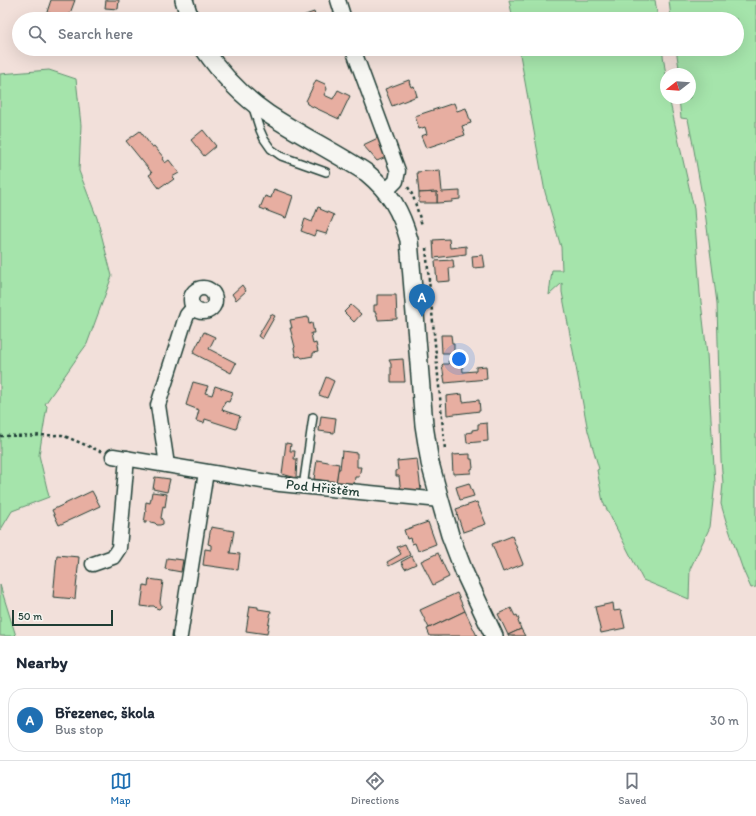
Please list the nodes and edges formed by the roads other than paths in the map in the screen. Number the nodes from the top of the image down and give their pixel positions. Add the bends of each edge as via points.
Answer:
1 (184, 0) edge
2 (338, 0) edge
3 (188, 12) edge
4 (342, 12) edge
5 (209, 56) edge
6 (357, 56) edge
7 (251, 102) junction
8 (326, 172) dead end
9 (386, 191) junction
10 (193, 308) dead end
11 (313, 417) dead end
12 (112, 456) road end
13 (127, 458) junction
14 (167, 465) junction
15 (206, 472) junction
16 (303, 487) junction
17 (440, 500) junction
18 (93, 564) dead end
19 (180, 636) edge
20 (494, 636) edge

1 - 3 street
2 - 4 street
5 - 7 street
6 - 9 street via 398,171 396,181
7 - 8 lane via 260,130 271,149 281,156
7 - 9 street via 357,166
9 - 17 street via 400,214 409,240 424,425 430,463
10 - 14 street via 184,323 158,406
11 - 16 lane
12 - 13 street, Pod Hřištěm
13 - 14 street, Pod Hřištěm
13 - 18 street via 119,548 113,557
14 - 15 street, Pod Hřištěm
15 - 16 street, Pod Hřištěm
15 - 19 street
16 - 17 street, Pod Hřištěm
17 - 20 street via 465,574

